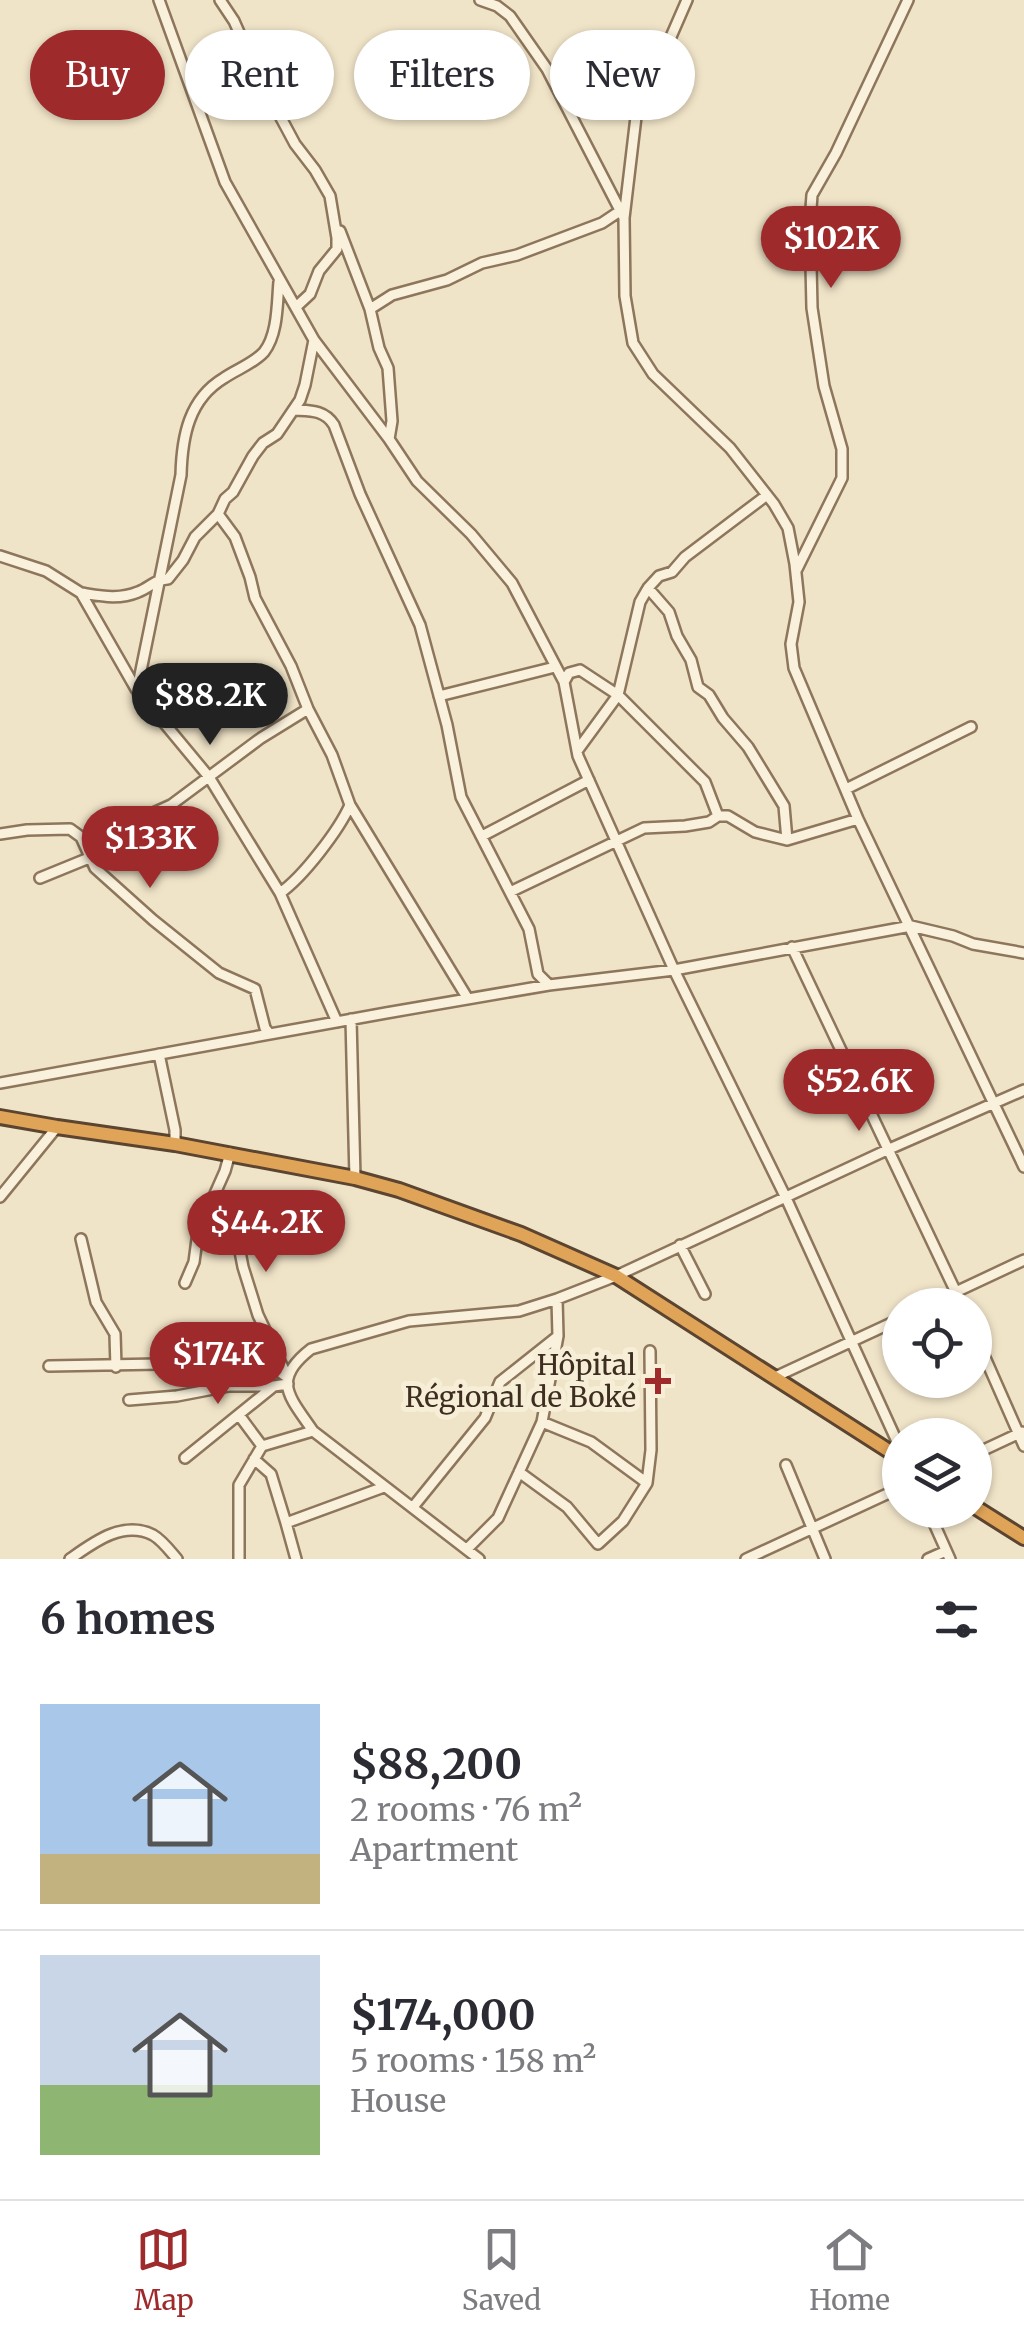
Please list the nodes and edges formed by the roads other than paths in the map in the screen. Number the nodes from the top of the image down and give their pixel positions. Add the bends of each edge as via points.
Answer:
1 (158, 0) edge
2 (220, 0) edge
3 (480, 0) edge
4 (687, 0) edge
5 (908, 0) edge
6 (333, 212) junction
7 (622, 215) junction
8 (280, 282) junction
9 (296, 306) junction
10 (370, 309) junction
11 (314, 340) junction
12 (293, 410) junction
13 (389, 439) junction
14 (767, 495) junction
15 (218, 514) junction
16 (0, 556) edge
17 (796, 572) junction
18 (161, 578) junction
19 (648, 588) junction
20 (81, 593) junction
21 (555, 667) junction
22 (564, 682) junction
23 (137, 690) junction
24 (618, 695) junction
25 (440, 696) junction
26 (308, 709) junction
27 (971, 727) dead end
28 (576, 751) junction
29 (209, 777) junction
30 (588, 780) junction
31 (846, 789) junction
32 (350, 805) junction
33 (718, 816) junction
34 (858, 819) junction
35 (0, 834) edge
36 (482, 836) junction
37 (617, 840) junction
38 (787, 840) junction
39 (89, 858) junction
40 (40, 878) dead end
41 (280, 892) junction
42 (510, 892) junction
43 (911, 926) junction
44 (792, 947) junction
45 (1024, 953) edge
46 (674, 970) junction
47 (549, 985) junction
48 (468, 999) junction
49 (351, 1019) junction
50 (337, 1022) junction
51 (270, 1034) junction
52 (159, 1054) junction
53 (0, 1083) edge
54 (1024, 1090) edge
55 (994, 1104) junction
56 (0, 1117) edge
57 (57, 1128) junction
58 (175, 1144) junction
59 (888, 1150) junction
60 (230, 1153) junction
61 (1024, 1168) edge
62 (355, 1178) junction
63 (0, 1197) edge
64 (786, 1198) junction
65 (211, 1202) junction
66 (81, 1239) dead end
67 (680, 1245) junction
68 (1024, 1260) edge
69 (616, 1276) junction
70 (185, 1283) dead end
71 (954, 1288) edge
72 (964, 1288) edge
73 (705, 1294) dead end
74 (556, 1299) junction
75 (882, 1327) edge
76 (558, 1336) junction
77 (851, 1342) junction
78 (650, 1351) dead end
79 (49, 1366) dead end
80 (116, 1367) junction
81 (992, 1371) edge
82 (775, 1377) junction
83 (287, 1380) junction
84 (274, 1386) junction
85 (129, 1400) dead end
86 (239, 1415) junction
87 (886, 1418) edge
88 (542, 1422) junction
89 (313, 1431) junction
90 (1021, 1433) edge
91 (262, 1446) junction
92 (882, 1446) edge
93 (992, 1446) edge
94 (1024, 1446) edge
95 (185, 1458) dead end
96 (254, 1459) junction
97 (786, 1465) dead end
98 (519, 1472) junction
99 (648, 1483) junction
100 (384, 1488) junction
101 (882, 1496) edge
102 (413, 1506) junction
103 (992, 1518) edge
104 (286, 1523) junction
105 (812, 1528) junction
106 (936, 1528) edge
107 (1024, 1538) edge
108 (467, 1549) junction
109 (948, 1555) edge
110 (70, 1559) edge
111 (177, 1559) edge
112 (239, 1559) edge
113 (296, 1559) edge
114 (479, 1559) edge
115 (746, 1559) edge
116 (826, 1559) edge
117 (928, 1559) edge

1 - 8 street via 224,182
2 - 6 street
3 - 7 street via 510,16 547,69
4 - 7 street via 636,118
5 - 17 street via 812,195 812,308 842,448 842,478
6 - 9 street via 336,249
6 - 10 street
7 - 10 street via 392,295
7 - 14 street via 634,343 653,374 730,448
8 - 9 street
8 - 18 street via 266,350 202,394 188,420
9 - 11 street
10 - 13 street via 388,368
11 - 12 street via 306,386
11 - 13 street
12 - 15 street via 253,456
12 - 25 street via 316,411 334,425 420,625
13 - 21 street via 418,481 512,583
14 - 17 street via 788,528
14 - 19 street
15 - 18 street via 194,536 168,578
15 - 26 street via 235,537 254,598
16 - 20 street via 46,571
17 - 31 street via 794,668
18 - 20 street via 120,598
18 - 23 street
19 - 24 street
19 - 38 street via 669,612 698,687 748,747 784,806
20 - 23 street
21 - 22 street
21 - 25 street
22 - 24 street via 580,670
22 - 28 street
23 - 29 street
24 - 28 street
24 - 33 street via 705,782
25 - 36 street via 462,797
26 - 29 street
26 - 32 street
27 - 31 street
28 - 30 street
29 - 39 street via 131,823
29 - 41 street
30 - 36 street
30 - 37 street
31 - 34 street
32 - 41 street via 332,836
32 - 48 street
33 - 37 street via 644,828
33 - 38 street
34 - 38 street
34 - 43 street
35 - 39 street via 70,829
36 - 42 street
37 - 42 street
37 - 46 street
39 - 40 street
39 - 51 street via 218,973 255,989
41 - 50 street
42 - 47 street via 529,928 538,974
43 - 44 street
43 - 45 street
43 - 55 street
44 - 46 street
44 - 59 street
46 - 47 street
46 - 64 street
47 - 48 street
48 - 49 street
49 - 50 street
49 - 62 street
50 - 51 street
51 - 52 street
52 - 53 street
52 - 58 street
54 - 55 street
55 - 59 street
55 - 61 street
56 - 57 highway
57 - 58 highway
57 - 63 street
58 - 60 highway
59 - 64 street
59 - 71 street
60 - 62 highway
60 - 65 street
62 - 69 highway via 522,1234
64 - 67 street
64 - 77 street
65 - 70 street
65 - 83 street via 235,1226 258,1315
66 - 80 street via 96,1302 115,1334
67 - 69 street
67 - 73 street
68 - 72 street
69 - 74 street
69 - 82 highway
74 - 76 street
74 - 83 street via 520,1311 409,1321 311,1349 292,1365
75 - 77 street
76 - 88 street
76 - 102 street via 500,1382 485,1418
77 - 82 street
77 - 87 street
78 - 99 street
79 - 80 street
80 - 83 street via 265,1362
81 - 90 street
82 - 92 highway
83 - 84 street
83 - 89 street
84 - 85 street
84 - 86 street
86 - 91 street
86 - 95 street
88 - 98 street
88 - 99 street via 591,1442
89 - 91 street
89 - 100 street
90 - 93 street
90 - 94 street
91 - 96 street
96 - 104 street via 270,1474
96 - 112 street via 239,1485
97 - 105 street
98 - 99 street via 567,1507 598,1544 624,1521
98 - 108 street via 498,1518
100 - 102 street
100 - 104 street
101 - 105 street
102 - 108 street
103 - 107 highway
104 - 113 street
105 - 115 street
105 - 116 street
106 - 109 street
108 - 114 street
109 - 117 street
110 - 111 street via 124,1530 153,1535

